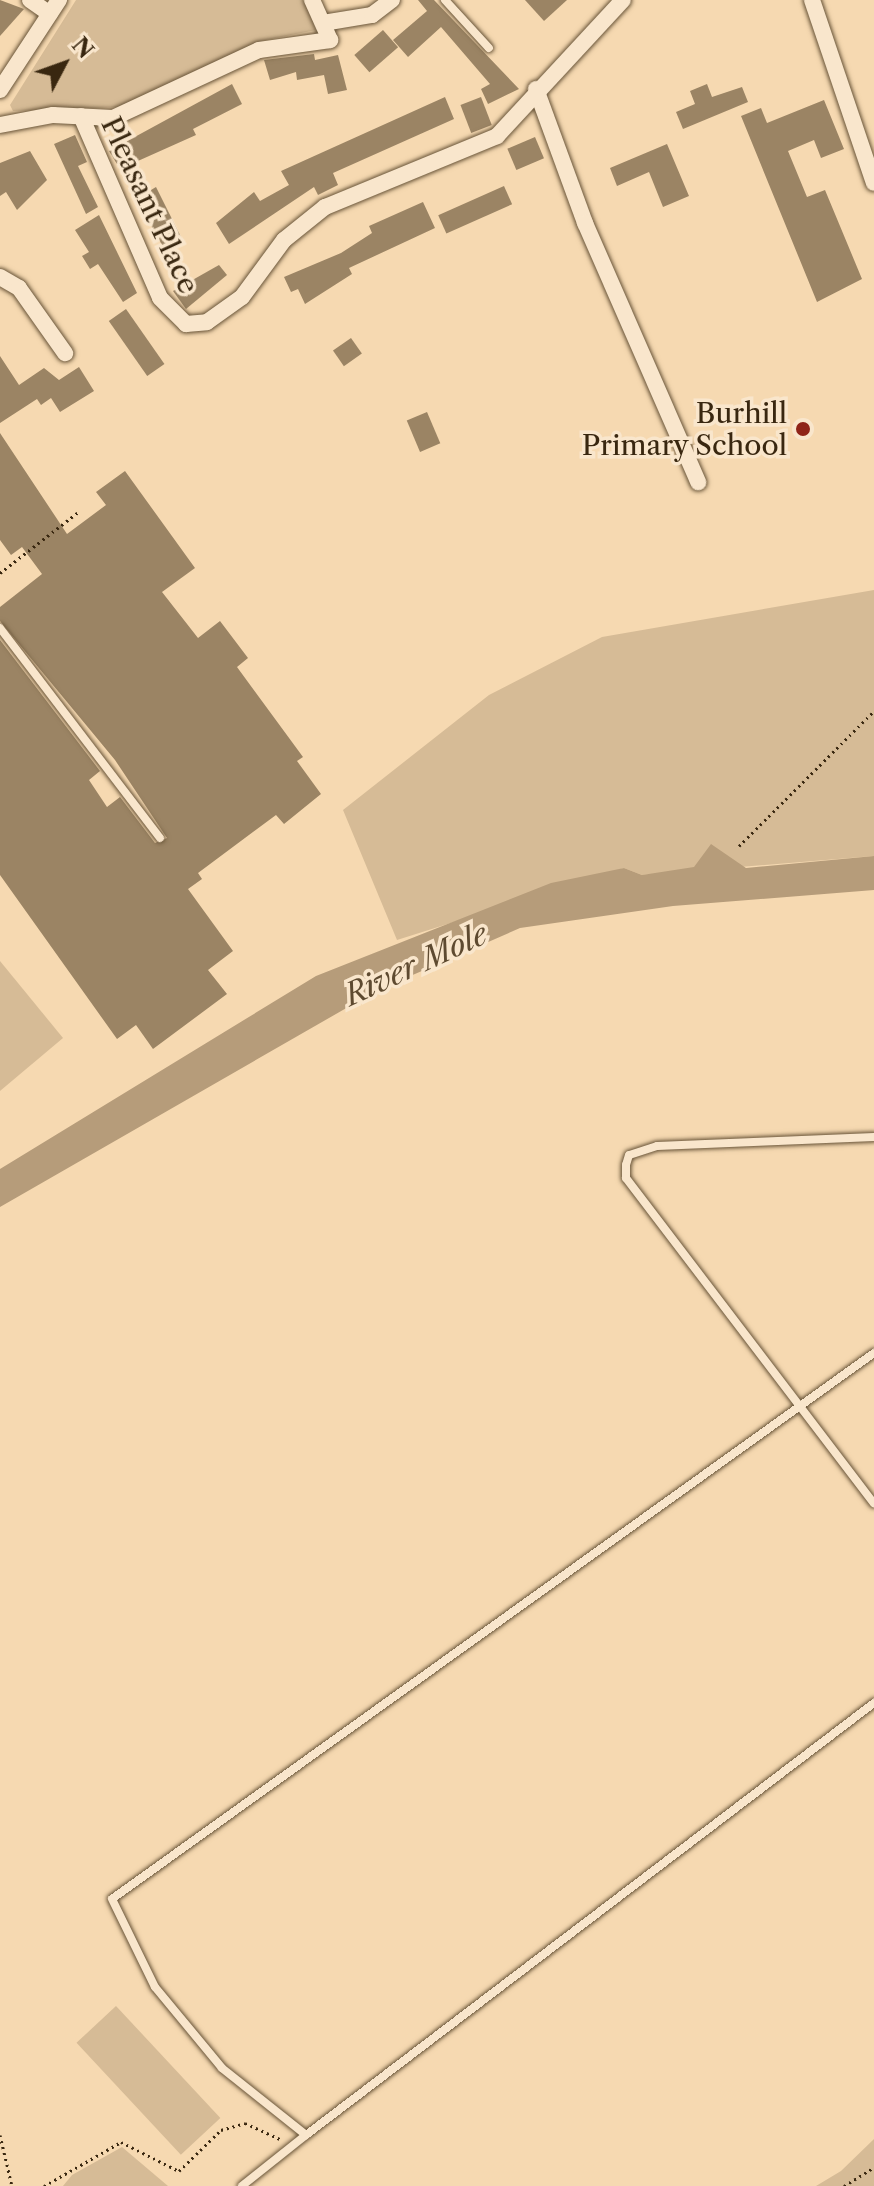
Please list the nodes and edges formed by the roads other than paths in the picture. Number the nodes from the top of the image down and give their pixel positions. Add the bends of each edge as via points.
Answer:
1 (30, 0) edge
2 (312, 0) edge
3 (392, 0) edge
4 (445, 0) edge
5 (623, 0) edge
6 (812, 0) edge
7 (55, 7) edge
8 (323, 23) junction
9 (489, 48) dead end
10 (536, 89) junction
11 (0, 90) edge
12 (81, 116) junction
13 (0, 125) edge
14 (874, 183) edge
15 (0, 277) edge
16 (65, 353) dead end
17 (698, 482) dead end
18 (0, 628) edge
19 (160, 838) dead end
20 (874, 1137) edge
21 (874, 1353) edge
22 (799, 1407) junction
23 (874, 1503) edge
24 (874, 1703) edge
25 (306, 2135) junction
26 (242, 2186) edge

1 - 7 street
2 - 8 street
3 - 8 street via 372,15
4 - 9 lane
5 - 10 street, Pleasant Place
6 - 14 street
7 - 11 street
8 - 12 street via 330,40 259,50 113,118
10 - 12 street, Pleasant Place via 486,142 310,217 242,297 207,322 186,324 160,298
10 - 17 street via 585,223
12 - 13 street
15 - 16 street via 19,288
18 - 19 lane
20 - 22 lane via 657,1146 629,1155 626,1165 626,1178
21 - 22 lane
22 - 23 lane
22 - 25 lane via 112,1899 165,1999 222,2068
24 - 25 lane
25 - 26 lane

